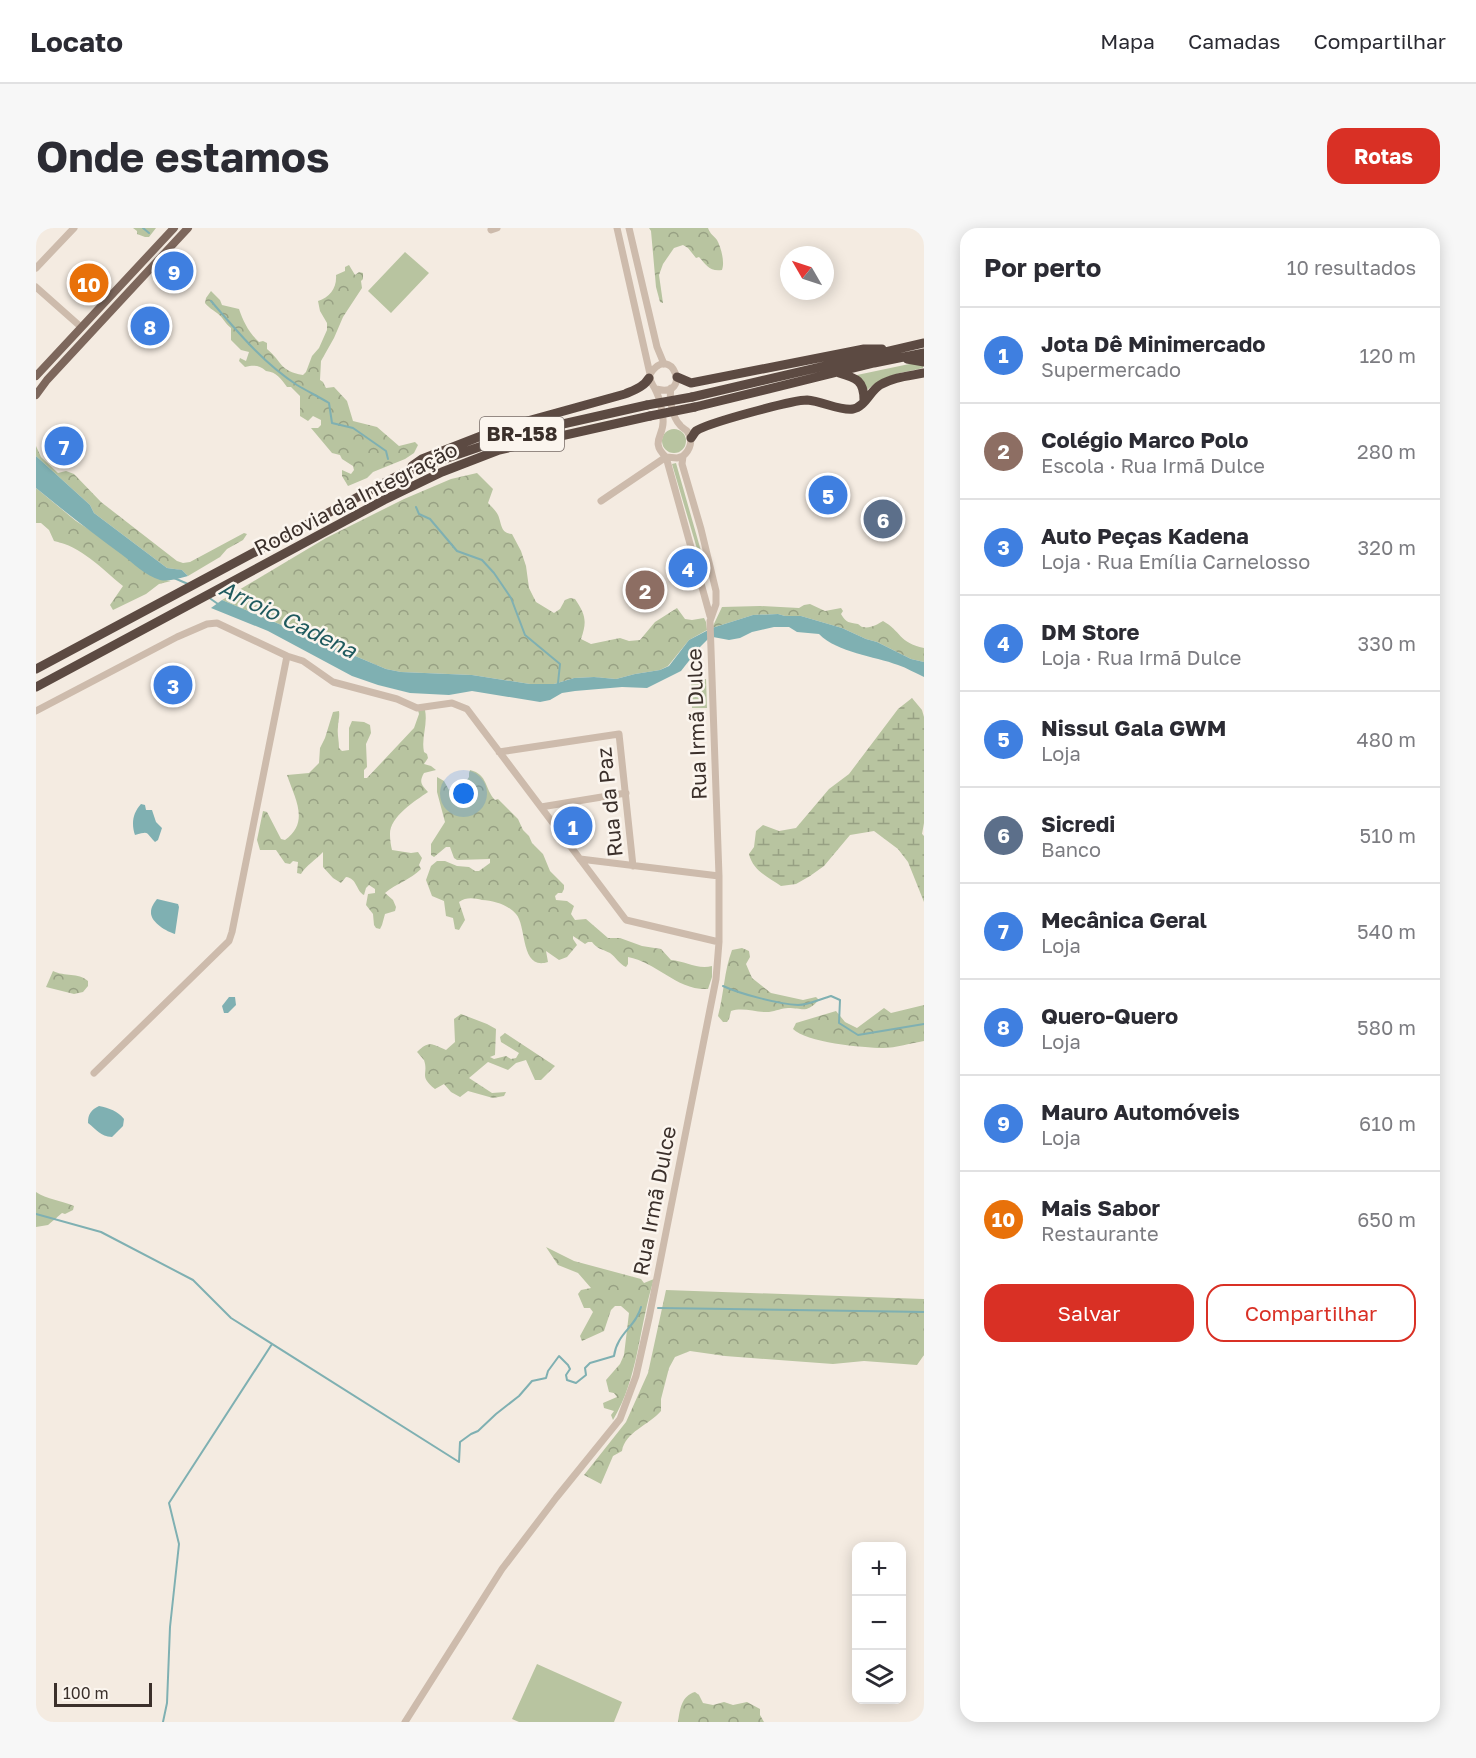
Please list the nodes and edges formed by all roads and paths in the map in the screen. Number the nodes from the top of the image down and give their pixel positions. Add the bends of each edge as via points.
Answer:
1 (74, 228) edge
2 (174, 228) edge
3 (188, 228) edge
4 (617, 228) edge
5 (629, 228) edge
6 (36, 268) edge
7 (36, 287) edge
8 (81, 327) junction
9 (924, 343) edge
10 (924, 353) edge
11 (899, 354) junction
12 (924, 362) edge
13 (664, 364) junction
14 (836, 373) junction
15 (924, 373) edge
16 (36, 376) edge
17 (650, 376) junction
18 (677, 377) junction
19 (671, 388) junction
20 (656, 389) junction
21 (36, 395) edge
22 (864, 400) junction
23 (680, 426) junction
24 (663, 429) junction
25 (691, 438) junction
26 (683, 456) junction
27 (666, 457) junction
28 (401, 474) junction
29 (601, 501) dead end
30 (697, 564) junction
31 (713, 575) junction
32 (710, 618) junction
33 (286, 656) junction
34 (36, 669) edge
35 (36, 687) edge
36 (36, 711) edge
37 (499, 752) junction
38 (626, 793) junction
39 (541, 807) junction
40 (580, 860) junction
41 (633, 866) junction
42 (719, 876) junction
43 (719, 942) junction
44 (94, 1073) dead end
45 (405, 1722) edge

1 - 6 street
2 - 8 main road
3 - 21 main road
4 - 17 street
5 - 13 street
7 - 8 street
8 - 16 main road
9 - 11 highway, Rodovia da Integração / BR-158
10 - 11 highway, Rodovia da Integração / BR-158
11 - 12 highway
11 - 14 highway, Rodovia da Integração / BR-158
11 - 18 highway via 864,349 691,383
11 - 28 highway, Rodovia da Integração / BR-158, bridge via 514,435
13 - 17 street via 654,367
13 - 18 street
14 - 22 highway via 857,380 863,386
14 - 35 highway, Rodovia da Integração / BR-158, bridge via 499,450 442,472
15 - 22 highway via 882,383
17 - 20 street
17 - 28 highway via 641,387 625,394 470,439 422,459
18 - 19 street
19 - 20 street
19 - 23 street
20 - 24 street, Rua Irmã Dulce
22 - 25 highway via 853,409 818,401 791,402 710,425
23 - 24 street
23 - 25 street
24 - 27 street, Rua Irmã Dulce via 657,444
25 - 26 street via 690,449
26 - 27 street
26 - 31 street, Rua Irmã Dulce
27 - 29 street
27 - 30 street, Rua Irmã Dulce
28 - 34 highway, Rodovia da Integração / BR-158
30 - 31 street
30 - 32 street, Rua Irmã Dulce
31 - 32 street, Rua Irmã Dulce via 716,604
32 - 42 street, Rua Irmã Dulce
33 - 36 street via 217,623 207,624
33 - 37 street via 303,661 333,682 417,708 452,704 467,709
33 - 44 street via 229,941
37 - 38 street, Rua da Paz via 619,734
37 - 39 street
38 - 39 street
38 - 41 street, Rua da Paz
39 - 40 street
40 - 41 street
40 - 43 street via 626,920
41 - 42 street
42 - 43 street, Rua Irmã Dulce
43 - 45 street, Rua Irmã Dulce via 716,979 649,1317 636,1376 620,1419 502,1569

